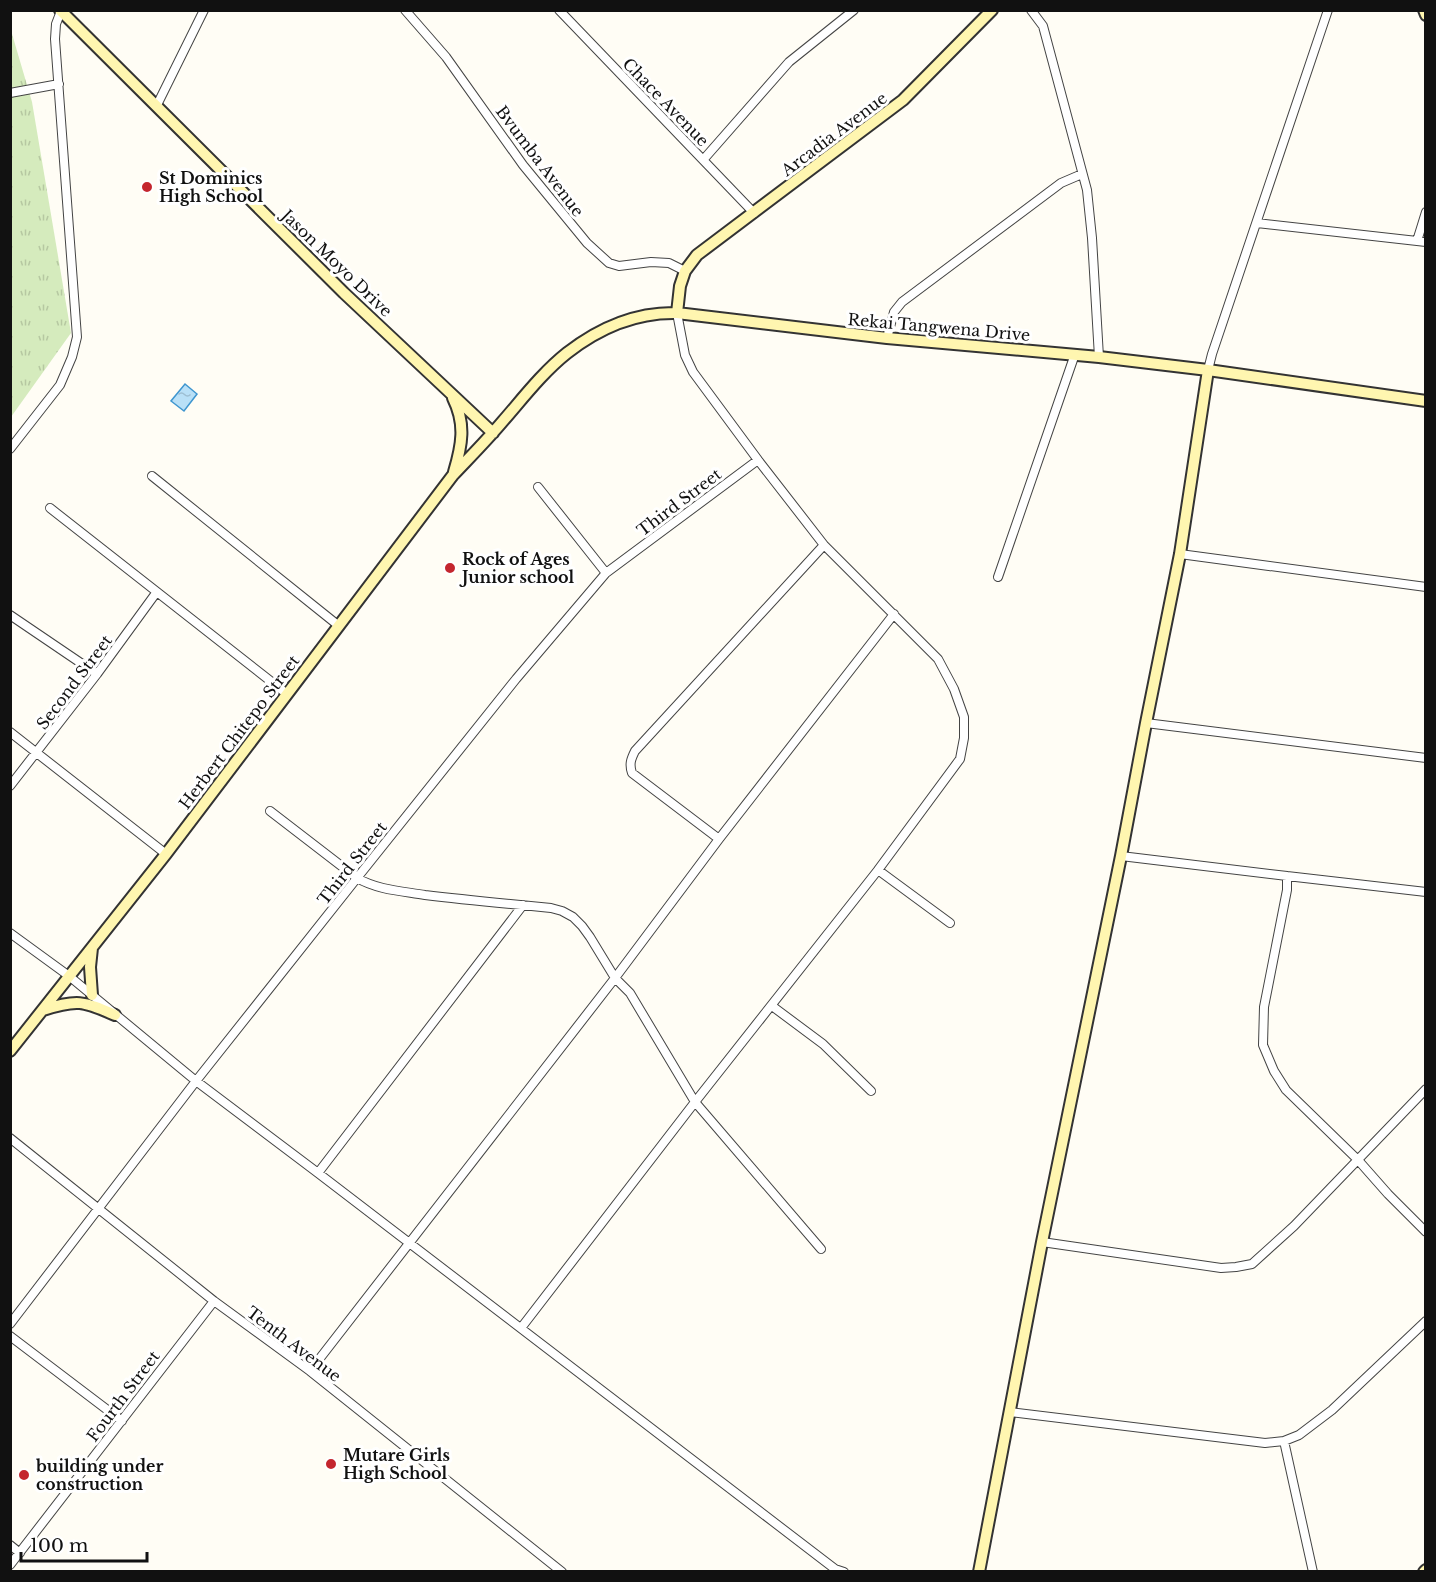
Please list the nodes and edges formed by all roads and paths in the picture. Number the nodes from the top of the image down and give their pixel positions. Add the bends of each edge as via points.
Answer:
1 (204, 10) edge
2 (405, 10) edge
3 (559, 10) edge
4 (854, 10) edge
5 (992, 10) edge
6 (1031, 10) edge
7 (1328, 10) edge
8 (61, 11) edge
9 (59, 84) junction
10 (10, 93) edge
11 (157, 105) junction
12 (703, 160) junction
13 (1082, 174) junction
14 (1425, 212) edge
15 (754, 213) junction
16 (1257, 223) junction
17 (1421, 241) edge
18 (686, 271) junction
19 (677, 313) junction
20 (887, 338) junction
21 (1074, 354) junction
22 (1099, 357) junction
23 (1208, 370) junction
24 (441, 384) junction
25 (1425, 401) edge
26 (493, 433) junction
27 (10, 449) edge
28 (758, 460) junction
29 (152, 476) dead end
30 (453, 476) junction
31 (538, 487) dead end
32 (50, 508) dead end
33 (824, 545) junction
34 (1180, 554) junction
35 (606, 573) junction
36 (998, 577) dead end
37 (1425, 587) edge
38 (156, 593) junction
39 (894, 614) junction
40 (10, 615) edge
41 (339, 626) junction
42 (97, 674) junction
43 (287, 694) junction
44 (1146, 723) junction
45 (10, 732) edge
46 (37, 752) junction
47 (1425, 758) edge
48 (10, 786) edge
49 (270, 811) dead end
50 (719, 839) junction
51 (165, 854) junction
52 (1121, 856) junction
53 (878, 870) junction
54 (1287, 876) junction
55 (357, 878) junction
56 (1425, 892) edge
57 (523, 905) junction
58 (950, 922) dead end
59 (10, 933) edge
60 (92, 948) junction
61 (69, 976) junction
62 (615, 978) junction
63 (92, 995) junction
64 (772, 1006) junction
65 (43, 1010) junction
66 (116, 1015) junction
67 (10, 1051) edge
68 (196, 1081) junction
69 (1425, 1089) edge
70 (871, 1091) dead end
71 (695, 1102) junction
72 (10, 1138) edge
73 (1358, 1160) junction
74 (318, 1173) junction
75 (99, 1209) junction
76 (1425, 1232) edge
77 (409, 1242) junction
78 (1042, 1242) junction
79 (821, 1249) dead end
80 (214, 1300) junction
81 (1425, 1321) edge
82 (10, 1324) edge
83 (520, 1328) junction
84 (10, 1336) edge
85 (310, 1371) junction
86 (1010, 1412) junction
87 (122, 1421) junction
88 (1284, 1441) junction
89 (10, 1545) edge
90 (20, 1553) junction
91 (10, 1565) edge
92 (562, 1572) edge
93 (844, 1572) edge
94 (979, 1572) edge
95 (1313, 1572) edge

1 - 11 street
2 - 18 street, Bvumba Avenue via 446,57 523,165 587,243 609,263 619,266 669,263
3 - 12 street, Chace Avenue
4 - 12 street via 789,62
5 - 15 street, Arcadia Avenue via 903,100
6 - 13 street via 1044,26
7 - 16 street
8 - 9 street via 56,24
8 - 11 street, Jason Moyo Drive
9 - 10 street
9 - 27 street via 77,337 60,385
11 - 24 street, Jason Moyo Drive via 344,293
12 - 15 street, Chace Avenue
13 - 20 street via 1061,183 902,302 894,312
13 - 22 street via 1092,238
14 - 17 street
15 - 18 street, Arcadia Avenue via 697,255
16 - 17 street
16 - 23 street
18 - 19 street
19 - 20 street, Rekai Tangwena Drive
19 - 26 street, Rekai Tangwena Drive via 659,312 623,320 567,353
19 - 28 street via 685,355 693,372
20 - 21 street, Rekai Tangwena Drive
21 - 22 street, Rekai Tangwena Drive
21 - 36 street
22 - 23 street, Rekai Tangwena Drive
23 - 25 street, Rekai Tangwena Drive
23 - 34 street
24 - 26 street, Jason Moyo Drive
24 - 30 street via 452,396 460,417 461,449
26 - 30 street, Herbert Chitepo Street
28 - 33 street
28 - 35 street, Third Street
29 - 41 street
30 - 41 street, Herbert Chitepo Street
31 - 35 street
32 - 38 street
33 - 39 street
33 - 50 street via 635,751 631,760 632,773
34 - 37 street
34 - 44 street
35 - 55 street, Third Street via 508,688
38 - 42 street, Second Street
38 - 43 street
39 - 50 street
39 - 53 street via 938,659 964,717 964,738 960,759
40 - 42 street
41 - 43 street, Herbert Chitepo Street
42 - 46 street, Second Street
43 - 51 street, Herbert Chitepo Street
44 - 47 street
44 - 52 street
45 - 46 street
46 - 48 street, Second Street
46 - 51 street
49 - 55 street
50 - 62 street
51 - 60 street, Herbert Chitepo Street
52 - 54 street
52 - 78 street
53 - 58 street
53 - 64 street
54 - 56 street
54 - 73 street via 1264,1007 1263,1045 1286,1090
55 - 57 street via 388,890
55 - 68 street, Third Street
57 - 62 street via 551,908 573,917
57 - 74 street
59 - 61 street
60 - 61 street, Herbert Chitepo Street
60 - 63 street
61 - 63 street
61 - 65 street, Herbert Chitepo Street
62 - 71 street via 630,993
62 - 77 street
63 - 66 street
64 - 70 street via 824,1044
64 - 71 street
65 - 66 street via 79,1002
65 - 67 street, Herbert Chitepo Street
66 - 68 street
68 - 74 street
68 - 75 street, Third Street
69 - 73 street
71 - 79 street
71 - 83 street
72 - 75 street, Tenth Avenue
73 - 76 street
73 - 78 street via 1252,1264 1221,1268
74 - 77 street
75 - 80 street, Tenth Avenue
75 - 82 street, Third Street
77 - 83 street
77 - 85 street
78 - 86 street
80 - 85 street, Tenth Avenue
80 - 87 street, Fourth Street
81 - 88 street via 1332,1410 1299,1435
83 - 93 street via 835,1569
84 - 87 street
85 - 92 street, Tenth Avenue
86 - 88 street via 1265,1443
86 - 94 street
87 - 90 street, Fourth Street
88 - 95 street
89 - 90 street
90 - 91 street, Fourth Street

